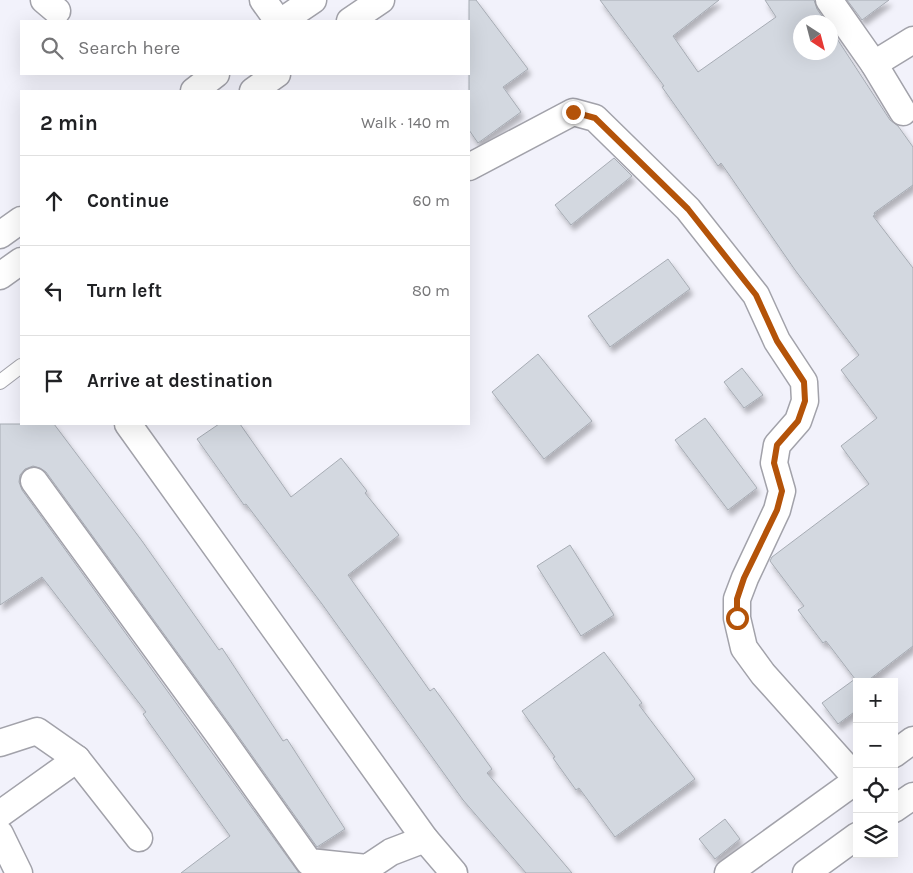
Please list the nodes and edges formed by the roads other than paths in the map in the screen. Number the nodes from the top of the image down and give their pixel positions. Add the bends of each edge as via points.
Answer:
1 (263, 0) edge
2 (313, 0) edge
3 (381, 0) edge
4 (829, 0) edge
5 (277, 20) edge
6 (283, 20) edge
7 (351, 20) edge
8 (913, 40) edge
9 (874, 64) junction
10 (215, 75) edge
11 (276, 75) edge
12 (195, 90) edge
13 (254, 90) edge
14 (910, 113) edge
15 (470, 166) edge
16 (20, 221) edge
17 (0, 235) edge
18 (20, 367) edge
19 (0, 382) edge
20 (129, 425) edge
21 (34, 481) dead end
22 (913, 740) edge
23 (0, 743) edge
24 (898, 751) edge
25 (77, 759) junction
26 (853, 775) edge
27 (853, 783) edge
28 (913, 796) edge
29 (898, 806) edge
30 (0, 814) edge
31 (0, 834) edge
32 (139, 838) dead end
33 (425, 839) junction
34 (853, 839) edge
35 (19, 873) edge
36 (454, 873) edge
37 (728, 873) edge
38 (806, 873) edge

1 - 5 street
2 - 6 street
3 - 7 street
4 - 9 street
8 - 9 street
9 - 14 street
10 - 12 street
11 - 13 street
15 - 26 street via 573,112 595,118 688,209 756,295 777,341 804,382 805,401 798,421 777,445 774,463 782,491 777,510 744,578 737,599 737,618 744,648 758,668
16 - 17 street
18 - 19 lane
20 - 33 street
21 - 33 street via 309,862 367,868 391,852
22 - 24 street
23 - 25 street via 37,731
25 - 30 street
25 - 32 street
27 - 37 street
28 - 29 street
31 - 35 street
33 - 36 street
34 - 38 street

